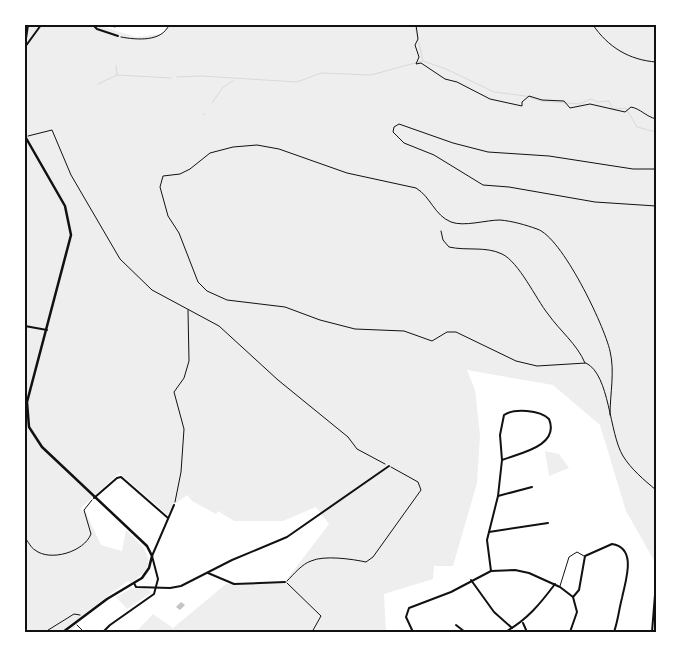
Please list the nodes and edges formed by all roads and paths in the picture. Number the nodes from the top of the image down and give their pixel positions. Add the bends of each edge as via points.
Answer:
1 (28, 25) edge
2 (41, 25) edge
3 (93, 25) edge
4 (108, 25) edge
5 (118, 25) edge
6 (169, 25) edge
7 (416, 25) edge
8 (593, 25) edge
9 (118, 36) joint
10 (25, 47) edge
11 (656, 62) edge
12 (656, 119) edge
13 (25, 134) edge
14 (25, 138) edge
15 (656, 169) edge
16 (656, 206) edge
17 (441, 231) dead end
18 (188, 310) junction
19 (25, 326) edge
20 (46, 330) junction
21 (586, 363) junction
22 (610, 415) junction
23 (502, 460) junction
24 (389, 466) junction
25 (532, 487) dead end
26 (656, 490) edge
27 (498, 496) junction
28 (94, 498) junction
29 (174, 505) joint
30 (168, 518) junction
31 (548, 523) dead end
32 (489, 532) junction
33 (25, 538) edge
34 (25, 542) edge
35 (152, 556) junction
36 (585, 556) junction
37 (25, 559) edge
38 (491, 571) junction
39 (208, 573) junction
40 (471, 580) junction
41 (135, 582) junction
42 (285, 582) junction
43 (656, 582) edge
44 (555, 584) junction
45 (560, 587) junction
46 (157, 588) junction
47 (573, 597) junction
48 (82, 617) junction
49 (77, 621) junction
50 (522, 622) junction
51 (456, 625) dead end
52 (512, 628) junction
53 (45, 632) edge
54 (63, 632) edge
55 (84, 632) edge
56 (103, 632) edge
57 (312, 632) edge
58 (412, 632) edge
59 (465, 632) edge
60 (506, 632) edge
61 (527, 632) edge
62 (570, 632) edge
63 (614, 632) edge
64 (652, 632) edge

1 - 10 street
2 - 10 street
3 - 9 street
4 - 5 lane
6 - 9 path via 159,36 134,39
7 - 12 path via 418,40 415,45 419,56 416,64 421,63 445,79 490,99 522,106 528,96 565,102 570,108 590,104 624,112 631,107
8 - 11 path via 613,48 635,58
13 - 14 street
14 - 18 path via 52,130 71,174 120,259 152,290
14 - 20 street via 65,206 70,227 69,246
15 - 16 path via 488,152 453,144 399,124 394,127 394,132 404,143 434,155 482,185 595,202
17 - 21 path via 449,247 495,252 509,258
18 - 24 path via 219,326 348,437 356,449
18 - 29 path via 189,361 184,378 174,392 184,429 181,472
19 - 20 street
20 - 28 street via 27,402 29,427 42,448
21 - 22 path via 605,391
21 - 22 path via 537,366 516,362 456,332 447,332 432,341 404,331 355,329 285,307 227,300 207,291 198,282 179,233 168,216 160,187 163,176 180,174 210,153 233,147 272,147 328,168 416,188 440,215 452,222 509,221 546,233 561,252 603,325 612,365
22 - 26 path via 622,455
23 - 23 street via 545,442 551,431 549,418 540,413 511,411 504,414 500,435
23 - 27 street
24 - 39 street via 288,537
24 - 42 path via 418,482 421,490 373,557 366,562 345,558 315,559
25 - 27 street
27 - 32 street
28 - 30 street via 121,477
28 - 33 path via 84,510 91,534 76,551 42,553
28 - 35 street via 147,546
29 - 30 street
30 - 35 street
31 - 32 street
32 - 38 street via 487,548
34 - 37 path
35 - 41 street via 149,568
35 - 46 street
36 - 45 lane via 577,552 569,557
36 - 47 street via 579,590
36 - 63 street via 612,544 618,545 626,554 628,570
38 - 40 street
38 - 44 street via 522,571
39 - 42 street via 234,584
39 - 46 street via 182,586
40 - 52 street via 488,605
40 - 58 street via 451,592 409,608 406,618
41 - 46 street via 136,586
41 - 48 street
42 - 57 path via 320,616
43 - 64 street
44 - 45 street
44 - 50 street
45 - 47 street
46 - 56 street via 148,599
47 - 62 street via 577,612
48 - 49 street
48 - 53 path via 74,614
49 - 54 street
49 - 55 path
50 - 52 street
50 - 61 street
51 - 59 street
52 - 60 street

